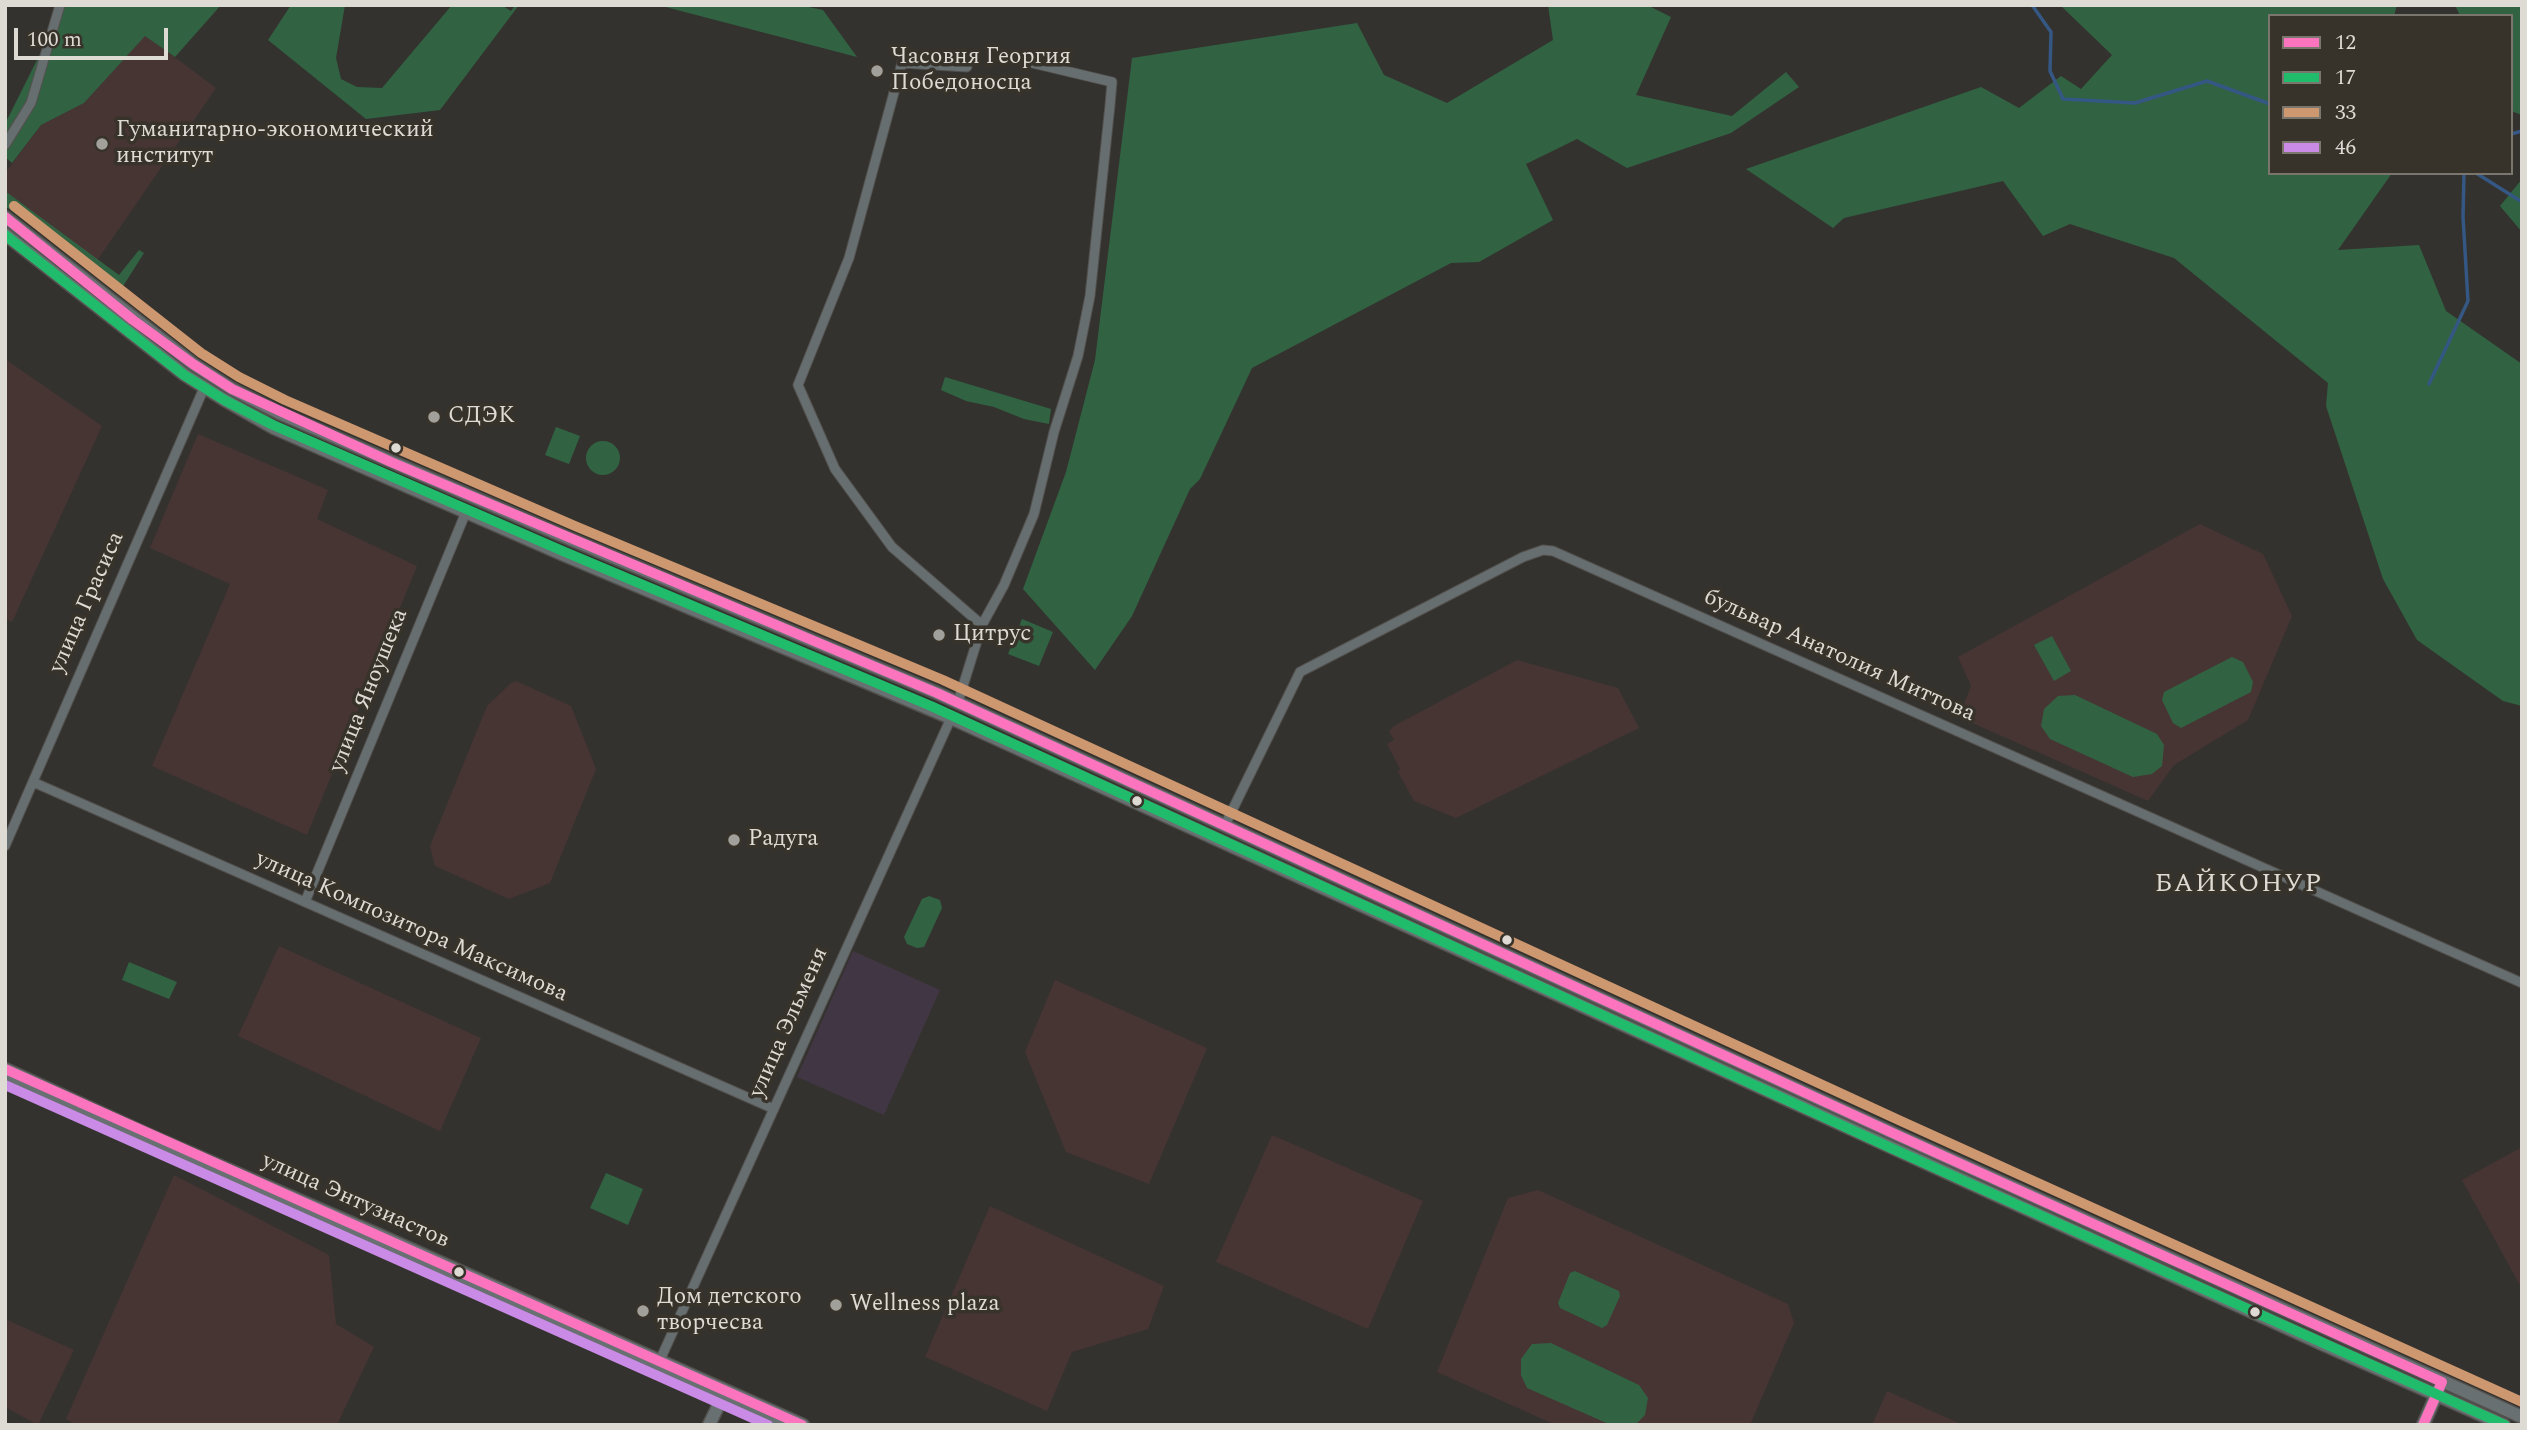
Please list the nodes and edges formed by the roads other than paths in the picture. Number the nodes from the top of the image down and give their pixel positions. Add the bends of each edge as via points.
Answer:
1 (60, 5) edge
2 (1024, 61) dead end
3 (967, 66) dead end
4 (5, 145) edge
5 (5, 217) edge
6 (5, 234) edge
7 (207, 382) junction
8 (472, 497) junction
9 (466, 512) junction
10 (982, 625) junction
11 (958, 702) junction
12 (951, 718) junction
13 (33, 782) junction
14 (1225, 825) junction
15 (5, 846) edge
16 (305, 902) junction
17 (2522, 983) edge
18 (1587, 992) junction
19 (1582, 1005) junction
20 (5, 1069) edge
21 (5, 1080) edge
22 (774, 1109) junction
23 (148, 1140) junction
24 (398, 1249) junction
25 (2162, 1255) junction
26 (2157, 1268) junction
27 (660, 1360) junction
28 (2440, 1388) junction
29 (722, 1398) junction
30 (2522, 1417) edge
31 (709, 1425) edge
32 (780, 1425) edge
33 (803, 1425) edge
34 (2423, 1425) edge
35 (2504, 1425) edge

1 - 4 street via 31,103
2 - 10 street via 1112,82 1086,322 1034,514
3 - 10 street via 902,63 849,258 798,385 835,470 892,547
5 - 7 main road
6 - 7 main road
7 - 8 main road
7 - 9 main road via 274,428
7 - 13 street, улица Грасиса
8 - 9 main road, улица Яноушека
8 - 11 main road
9 - 12 main road
9 - 16 street, улица Яноушека
10 - 11 street
11 - 12 main road, улица Эльменя
11 - 14 main road
12 - 19 main road
12 - 22 street, улица Эльменя
13 - 15 street, улица Грасиса
13 - 16 street, улица Композитора Максимова
14 - 17 street, бульвар Анатолия Миттова via 1300,672 1544,550
14 - 18 main road
16 - 22 street, улица Композитора Максимова
18 - 19 main road
18 - 25 main road
19 - 26 main road
20 - 23 main road, улица Энтузиастов
21 - 23 main road, улица Энтузиастов
22 - 27 street, улица Эльменя
23 - 24 main road, улица Энтузиастов
24 - 27 main road, улица Энтузиастов
24 - 29 main road, улица Энтузиастов
25 - 26 main road
25 - 28 main road
26 - 28 main road
27 - 33 main road, улица Энтузиастов
28 - 30 main road
28 - 34 main road
28 - 35 main road
29 - 31 main road
29 - 32 main road, улица Энтузиастов

